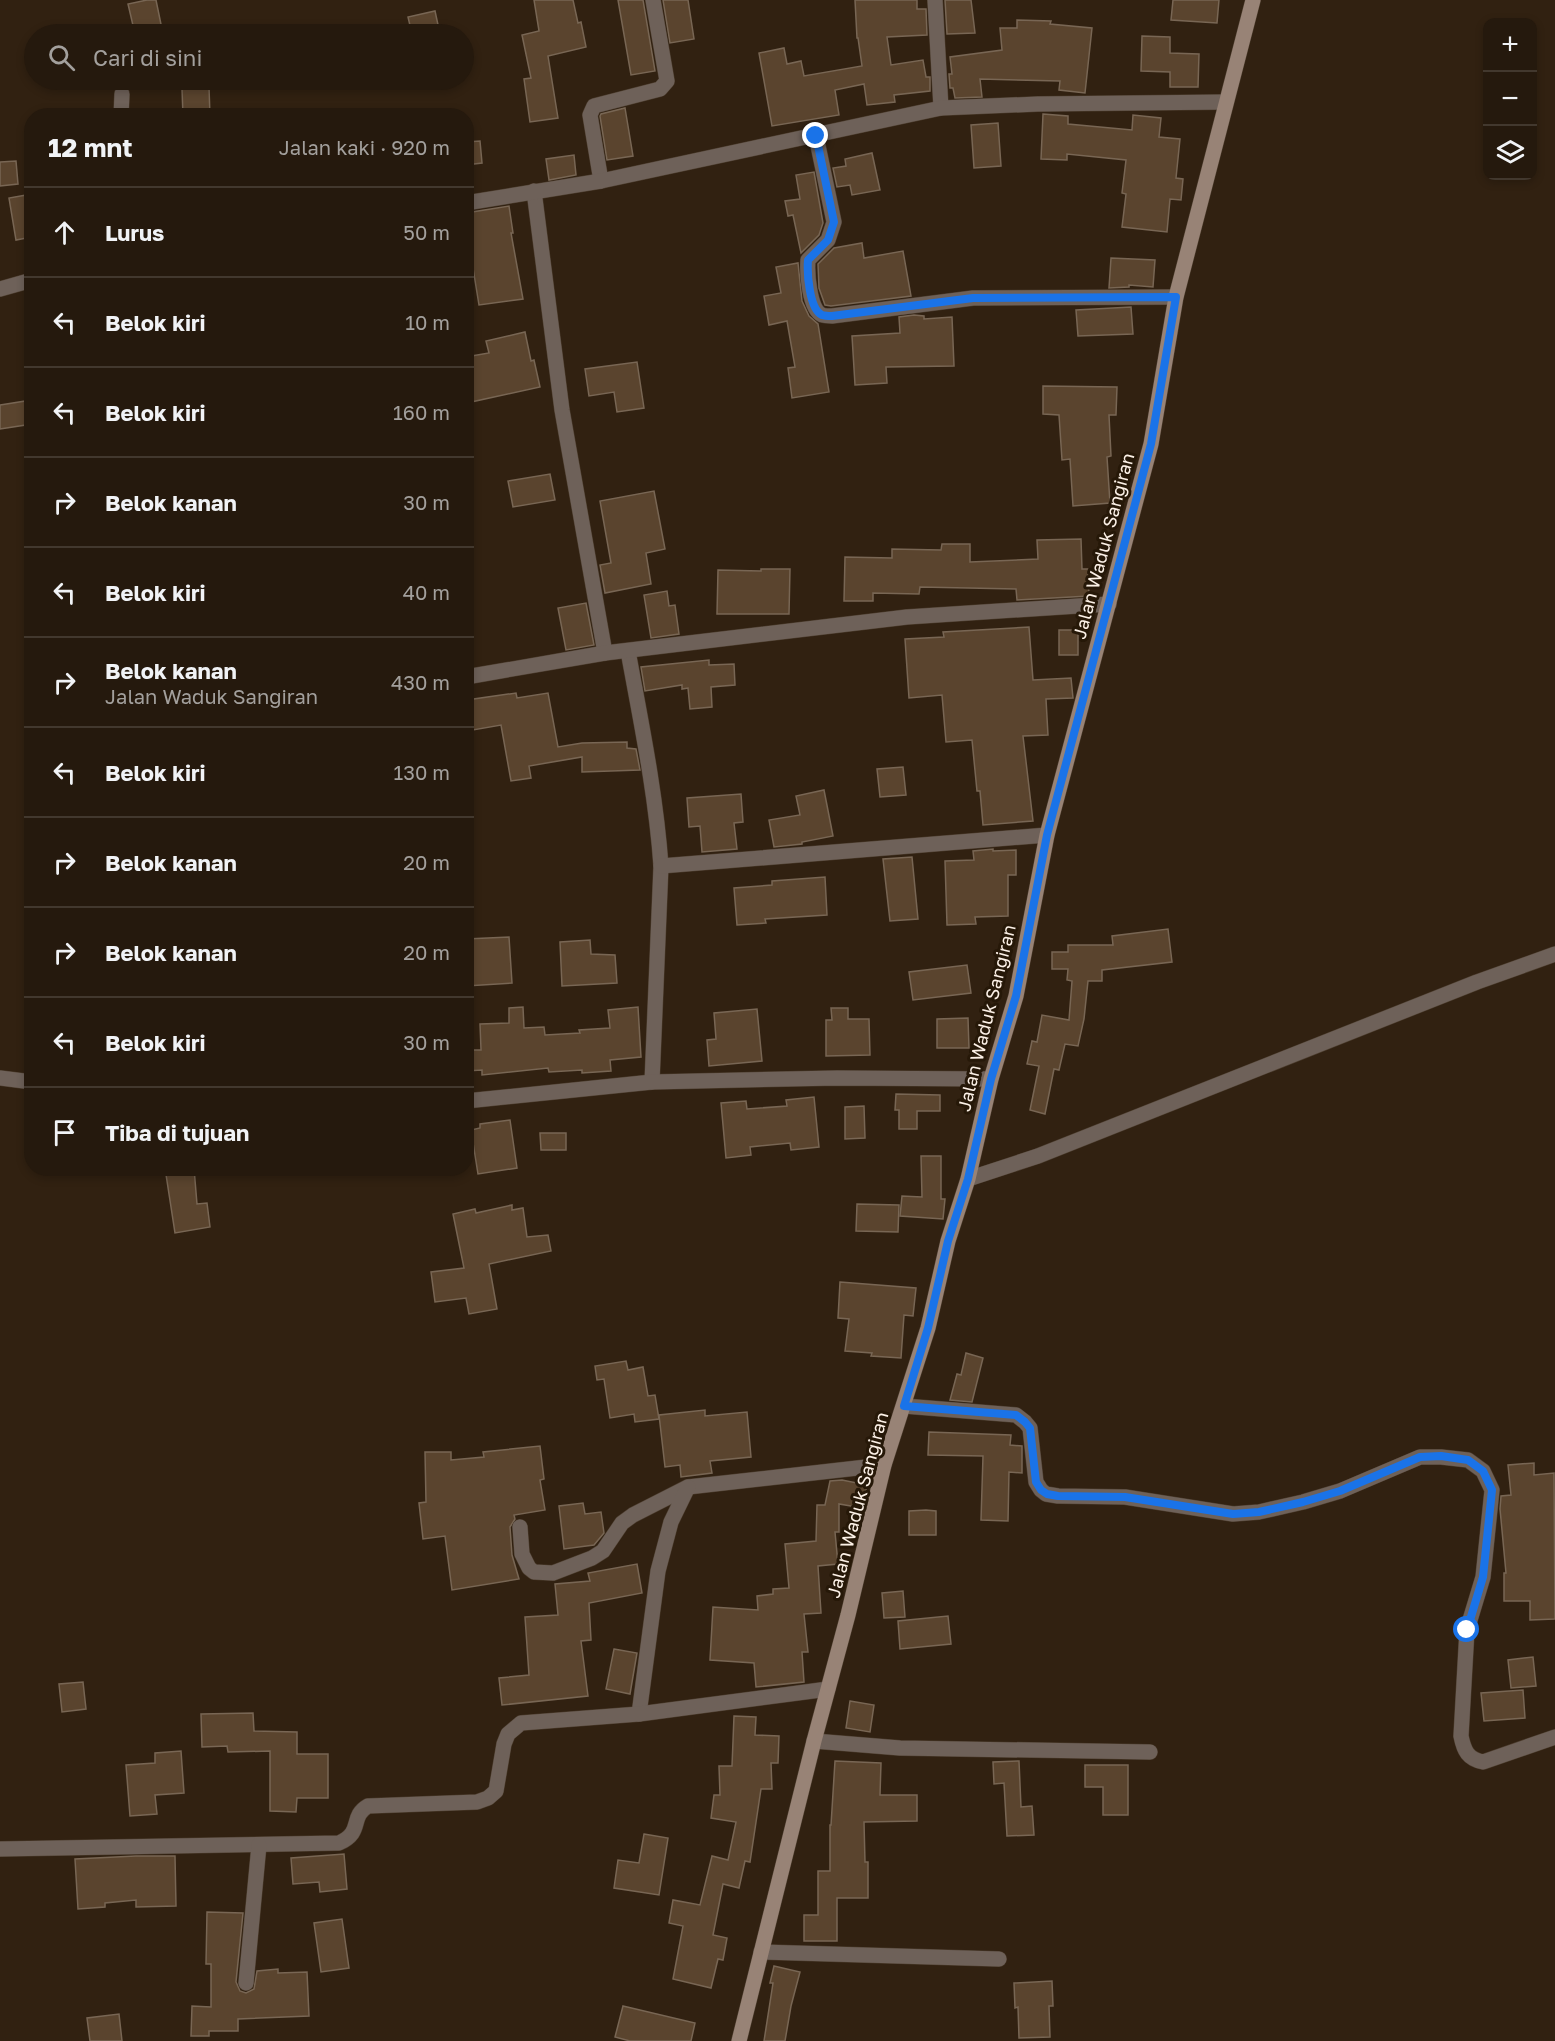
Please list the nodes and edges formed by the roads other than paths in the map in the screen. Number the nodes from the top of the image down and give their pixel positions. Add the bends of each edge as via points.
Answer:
1 (653, 0) edge
2 (935, 0) edge
3 (1253, 0) edge
4 (122, 94) dead end
5 (1226, 102) junction
6 (121, 108) edge
7 (941, 108) junction
8 (816, 136) junction
9 (601, 181) junction
10 (534, 191) junction
11 (474, 202) edge
12 (24, 282) edge
13 (0, 289) edge
14 (1176, 297) junction
15 (1109, 604) junction
16 (628, 651) junction
17 (605, 653) junction
18 (474, 676) edge
19 (1047, 835) junction
20 (661, 866) junction
21 (1555, 954) edge
22 (0, 1078) edge
23 (991, 1079) junction
24 (24, 1081) edge
25 (652, 1082) junction
26 (474, 1100) edge
27 (968, 1179) junction
28 (904, 1406) junction
29 (884, 1465) junction
30 (688, 1487) junction
31 (520, 1527) dead end
32 (828, 1689) junction
33 (639, 1714) junction
34 (1555, 1737) edge
35 (814, 1741) junction
36 (1150, 1752) dead end
37 (259, 1845) junction
38 (0, 1849) edge
39 (761, 1952) junction
40 (999, 1959) dead end
41 (246, 1983) dead end
42 (739, 2041) edge

1 - 9 street via 667,81 660,89 591,110
2 - 7 street
3 - 5 street, Jalan Waduk Sangiran
4 - 6 street
5 - 7 street
5 - 14 street, Jalan Waduk Sangiran
7 - 8 street
8 - 9 street
8 - 14 street via 834,222 828,240 808,260 810,292 822,315 973,298
9 - 10 street
10 - 11 street
10 - 17 street via 562,410
12 - 13 street
14 - 15 street, Jalan Waduk Sangiran via 1151,444
15 - 16 street via 907,617
15 - 19 street, Jalan Waduk Sangiran
16 - 17 street
16 - 20 street via 649,767
17 - 18 street
19 - 20 street
19 - 23 street, Jalan Waduk Sangiran via 1016,996
20 - 25 street
21 - 27 street via 1038,1156
22 - 24 street
23 - 25 street
23 - 27 street, Jalan Waduk Sangiran
25 - 26 street
27 - 28 street, Jalan Waduk Sangiran
28 - 29 street, Jalan Waduk Sangiran
28 - 34 street via 1016,1415 1030,1428 1036,1482 1047,1494 1125,1497 1233,1514 1259,1512 1340,1491 1420,1457 1468,1460 1483,1471 1492,1490 1483,1577 1467,1630 1461,1736 1464,1752 1484,1762
29 - 30 street
29 - 32 street, Jalan Waduk Sangiran
30 - 31 street via 633,1515 617,1529 603,1551 553,1573 529,1568 522,1554
30 - 33 street via 671,1522 658,1571
32 - 33 street
32 - 35 street, Jalan Waduk Sangiran
33 - 37 street via 521,1723 508,1734 504,1744 496,1791 477,1802 368,1806 359,1813 354,1833 339,1843
35 - 36 street via 900,1748
35 - 39 street, Jalan Waduk Sangiran
37 - 38 street
37 - 41 street
39 - 40 street
39 - 42 street, Jalan Waduk Sangiran

